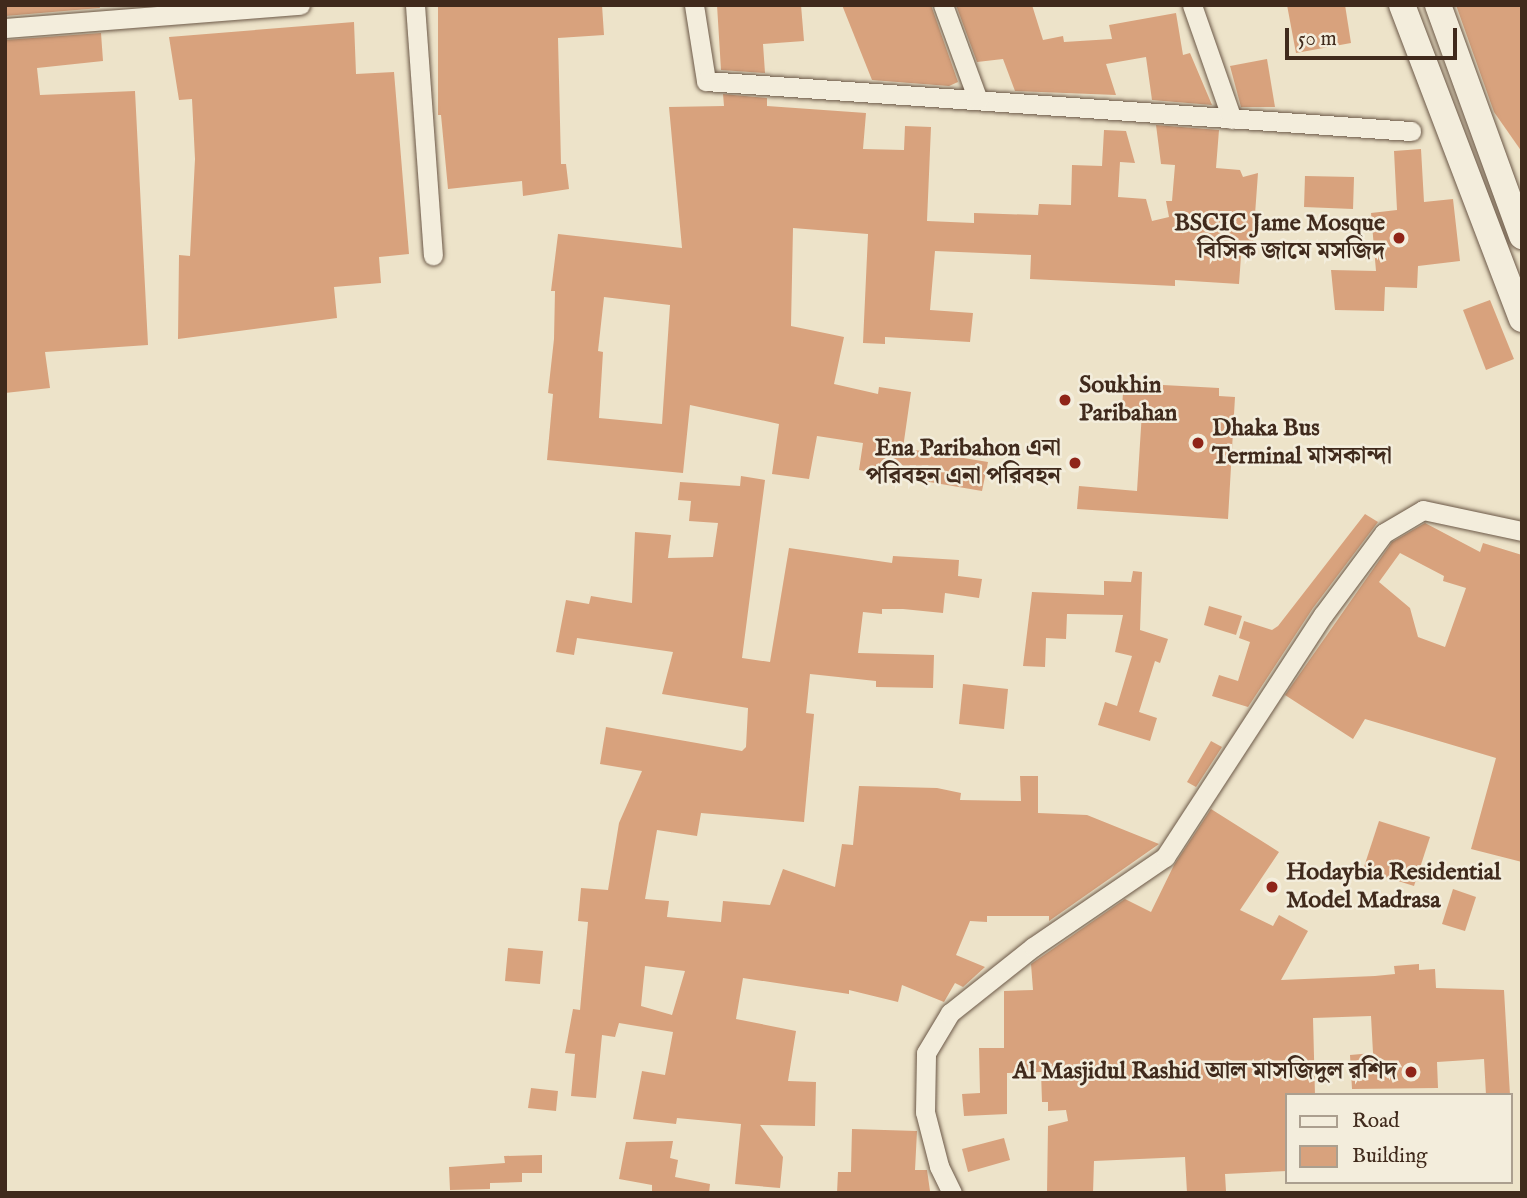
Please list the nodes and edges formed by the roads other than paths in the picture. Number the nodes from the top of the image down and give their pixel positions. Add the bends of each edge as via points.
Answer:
1 (300, 5) edge
2 (415, 5) edge
3 (694, 5) edge
4 (943, 5) edge
5 (1192, 5) edge
6 (1402, 5) edge
7 (1438, 5) edge
8 (5, 28) edge
9 (978, 100) junction
10 (1231, 118) junction
11 (1411, 131) dead end
12 (1522, 236) edge
13 (433, 255) dead end
14 (1522, 320) edge
15 (1522, 531) edge
16 (952, 1193) edge

1 - 8 street
2 - 13 street
3 - 9 street via 706,81
4 - 9 street
5 - 10 street
6 - 14 main road
7 - 12 main road
9 - 10 street
10 - 11 street
15 - 16 street via 1423,510 1384,533 1323,615 1165,857 1033,947 950,1013 926,1053 925,1112 939,1166

